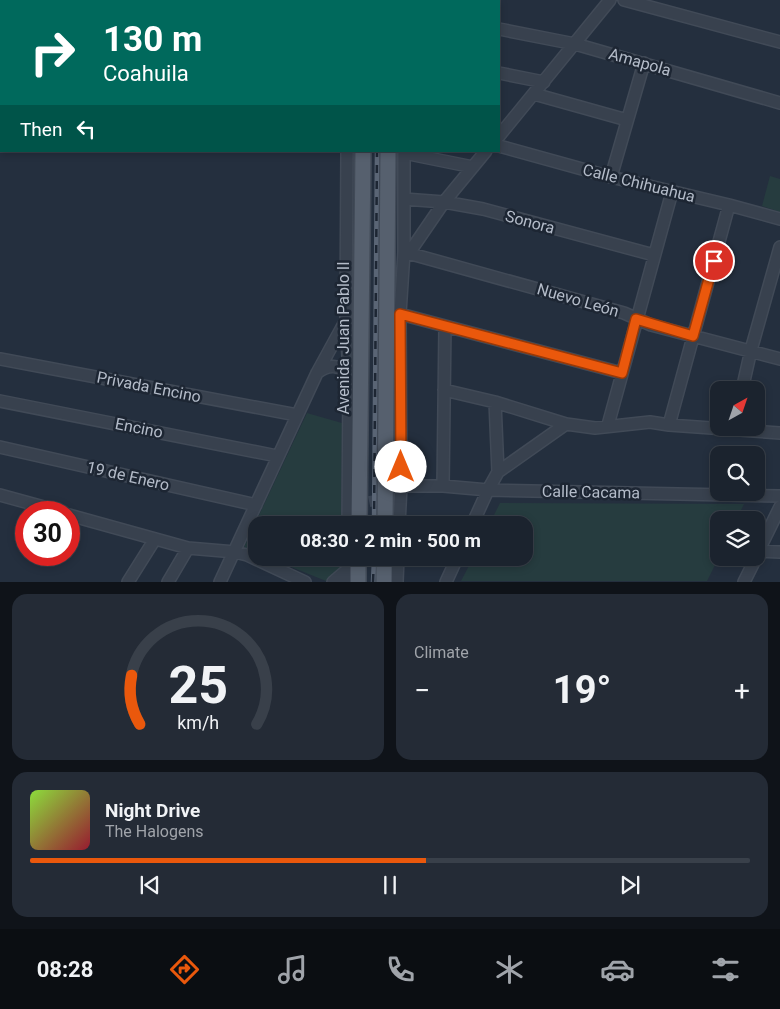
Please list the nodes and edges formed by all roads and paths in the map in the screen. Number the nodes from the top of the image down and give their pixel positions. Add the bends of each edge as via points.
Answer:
1 (610, 0) edge
2 (624, 0) edge
3 (500, 28) edge
4 (780, 42) edge
5 (575, 44) junction
6 (644, 63) junction
7 (500, 73) edge
8 (544, 82) junction
9 (534, 94) junction
10 (780, 103) edge
11 (627, 120) junction
12 (504, 124) edge
13 (500, 146) edge
14 (348, 152) edge
15 (362, 152) edge
16 (388, 152) edge
17 (404, 152) edge
18 (485, 152) edge
19 (473, 167) junction
20 (611, 177) junction
21 (672, 192) junction
22 (404, 198) junction
23 (444, 202) junction
24 (729, 205) junction
25 (780, 219) edge
26 (780, 247) edge
27 (406, 252) junction
28 (654, 255) junction
29 (400, 314) junction
30 (636, 319) junction
31 (346, 320) junction
32 (445, 326) junction
33 (693, 336) junction
34 (751, 350) junction
35 (0, 359) edge
36 (780, 359) edge
37 (317, 373) junction
38 (622, 373) junction
39 (349, 376) junction
40 (744, 381) edge
41 (444, 390) junction
42 (0, 401) edge
43 (495, 402) junction
44 (297, 414) junction
45 (566, 424) junction
46 (669, 425) junction
47 (608, 426) junction
48 (780, 433) edge
49 (0, 447) edge
50 (277, 456) junction
51 (498, 472) junction
52 (443, 486) junction
53 (488, 490) junction
54 (399, 493) junction
55 (0, 495) edge
56 (780, 496) edge
57 (22, 501) edge
58 (256, 505) junction
59 (780, 507) edge
60 (348, 516) edge
61 (359, 516) edge
62 (385, 516) edge
63 (399, 516) edge
64 (476, 516) edge
65 (80, 517) edge
66 (765, 538) edge
67 (155, 539) junction
68 (188, 548) junction
69 (235, 552) junction
70 (780, 552) edge
71 (765, 554) edge
72 (358, 566) edge
73 (384, 566) edge
74 (398, 566) edge
75 (453, 566) edge
76 (752, 566) edge
77 (347, 576) edge
78 (300, 580) edge
79 (128, 582) edge
80 (168, 582) edge
81 (220, 582) edge
82 (333, 582) edge
83 (358, 582) edge
84 (384, 582) edge
85 (397, 582) edge
86 (446, 582) edge
87 (744, 582) edge

1 - 5 street
2 - 4 street
3 - 5 street, Amapola
5 - 6 street, Amapola
5 - 8 street
6 - 10 street, Amapola
6 - 11 street
7 - 8 street
8 - 9 street
9 - 11 street
9 - 12 street
11 - 20 street
13 - 20 street, Calle Chihuahua
14 - 31 street
15 - 61 main road, Avenida Juan Pablo II
16 - 62 main road
17 - 19 street
17 - 22 street
18 - 19 street
19 - 23 street
20 - 21 street, Calle Chihuahua
21 - 24 street, Calle Chihuahua
21 - 28 street
22 - 23 street, Sonora
22 - 27 street
23 - 27 street
23 - 28 street, Sonora
24 - 25 street, Calle Chihuahua
24 - 33 street
26 - 34 street
27 - 29 street
27 - 30 street, Nuevo León
28 - 30 street
29 - 32 street
29 - 54 street
30 - 33 street, Nuevo León
30 - 38 street
31 - 37 street
31 - 39 street
32 - 38 street
32 - 41 street
33 - 34 street, Nuevo León
33 - 46 street
34 - 36 street, Nuevo León
34 - 40 street
35 - 44 street, Privada Encino
37 - 39 street via 331,366 344,370
37 - 44 street
38 - 47 street
39 - 60 street
41 - 43 street
41 - 52 street
42 - 50 street, Encino
43 - 45 street
43 - 51 street
44 - 50 street
45 - 47 street via 595,428
45 - 51 street
46 - 47 street via 650,422
46 - 48 street
49 - 58 street, 19 de Enero
50 - 58 street
51 - 53 street
52 - 53 street, Calle Cacama
52 - 54 street, Calle Cacama
53 - 56 street, Calle Cacama
53 - 64 street
54 - 63 street
55 - 57 street
58 - 69 street
59 - 66 street
65 - 67 street
67 - 68 street
67 - 79 street
68 - 69 street
68 - 80 street
69 - 78 street
69 - 81 street
70 - 71 street
72 - 83 main road
73 - 84 main road
74 - 85 street
75 - 86 street
76 - 87 street
77 - 82 street

